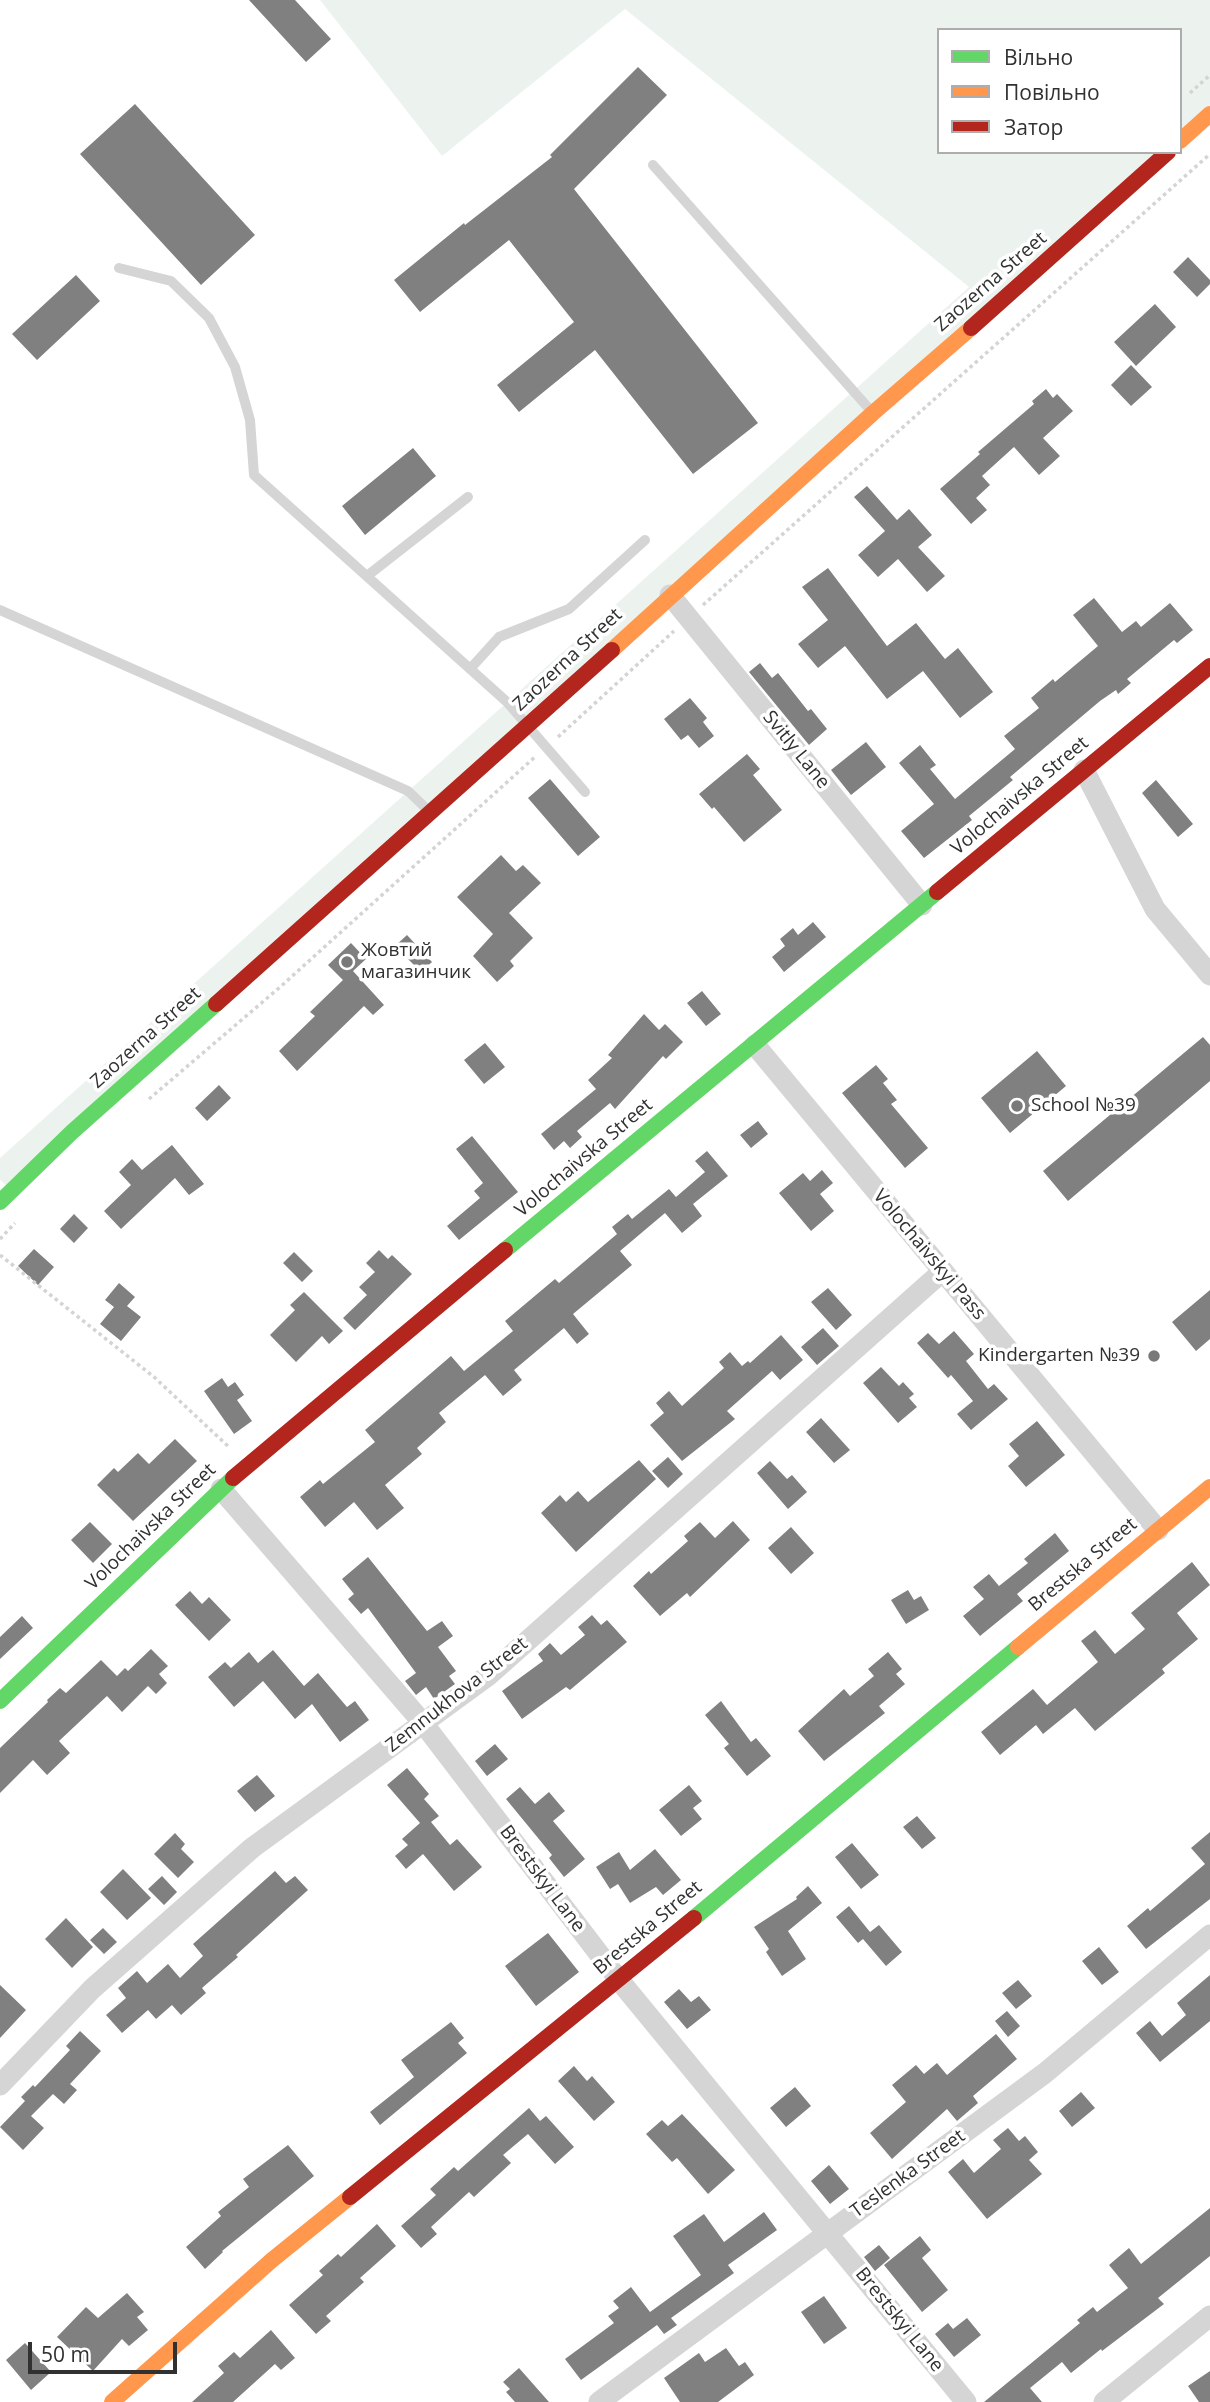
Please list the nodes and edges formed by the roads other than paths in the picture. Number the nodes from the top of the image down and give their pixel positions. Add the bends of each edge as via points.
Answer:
1 (1210, 114) edge
2 (1182, 139) edge
3 (1166, 154) edge
4 (653, 165) dead end
5 (119, 268) dead end
6 (873, 413) junction
7 (468, 497) dead end
8 (645, 540) dead end
9 (367, 576) junction
10 (670, 595) junction
11 (0, 610) edge
12 (1210, 666) edge
13 (470, 669) junction
14 (529, 725) junction
15 (1084, 770) junction
16 (585, 792) dead end
17 (430, 812) junction
18 (922, 905) junction
19 (1210, 975) edge
20 (755, 1045) junction
21 (6, 1192) edge
22 (943, 1271) junction
23 (1210, 1487) edge
24 (221, 1489) junction
25 (1158, 1530) junction
26 (0, 1701) edge
27 (424, 1723) junction
28 (1210, 1935) edge
29 (619, 1980) junction
30 (0, 2085) edge
31 (828, 2234) junction
32 (1210, 2316) edge
33 (112, 2402) edge
34 (598, 2402) edge
35 (966, 2402) edge
36 (1104, 2402) edge

1 - 2 street
3 - 6 street, Zaozerna Street
4 - 6 lane
5 - 9 lane via 171,281 209,318 235,367 250,420 254,475
6 - 10 street, Zaozerna Street
7 - 9 lane
8 - 13 lane via 569,609 499,637
9 - 13 lane
10 - 14 street, Zaozerna Street
10 - 18 street, Svitly Lane
11 - 17 lane via 408,791
12 - 15 street, Volochaivska Street
13 - 14 lane
14 - 16 lane
14 - 17 street, Zaozerna Street
15 - 18 street, Volochaivska Street
15 - 19 street via 1155,909
17 - 21 street, Zaozerna Street
18 - 20 street, Volochaivska Street
20 - 22 street, Volochaivskyi Pass
20 - 24 street, Volochaivska Street
22 - 25 street, Volochaivskyi Pass
22 - 27 street, Zemnukhova Street via 489,1675
23 - 25 street, Brestska Street
24 - 26 street, Volochaivska Street
24 - 27 street, Brestskyi Lane
25 - 29 street, Brestska Street
27 - 29 street, Brestskyi Lane
27 - 30 street, Zemnukhova Street via 253,1848 92,1989
28 - 31 street, Teslenka Street via 1045,2073
29 - 31 street, Brestskyi Lane
29 - 33 street, Brestska Street via 272,2260
31 - 34 street, Teslenka Street
31 - 35 street, Brestskyi Lane
32 - 36 street

